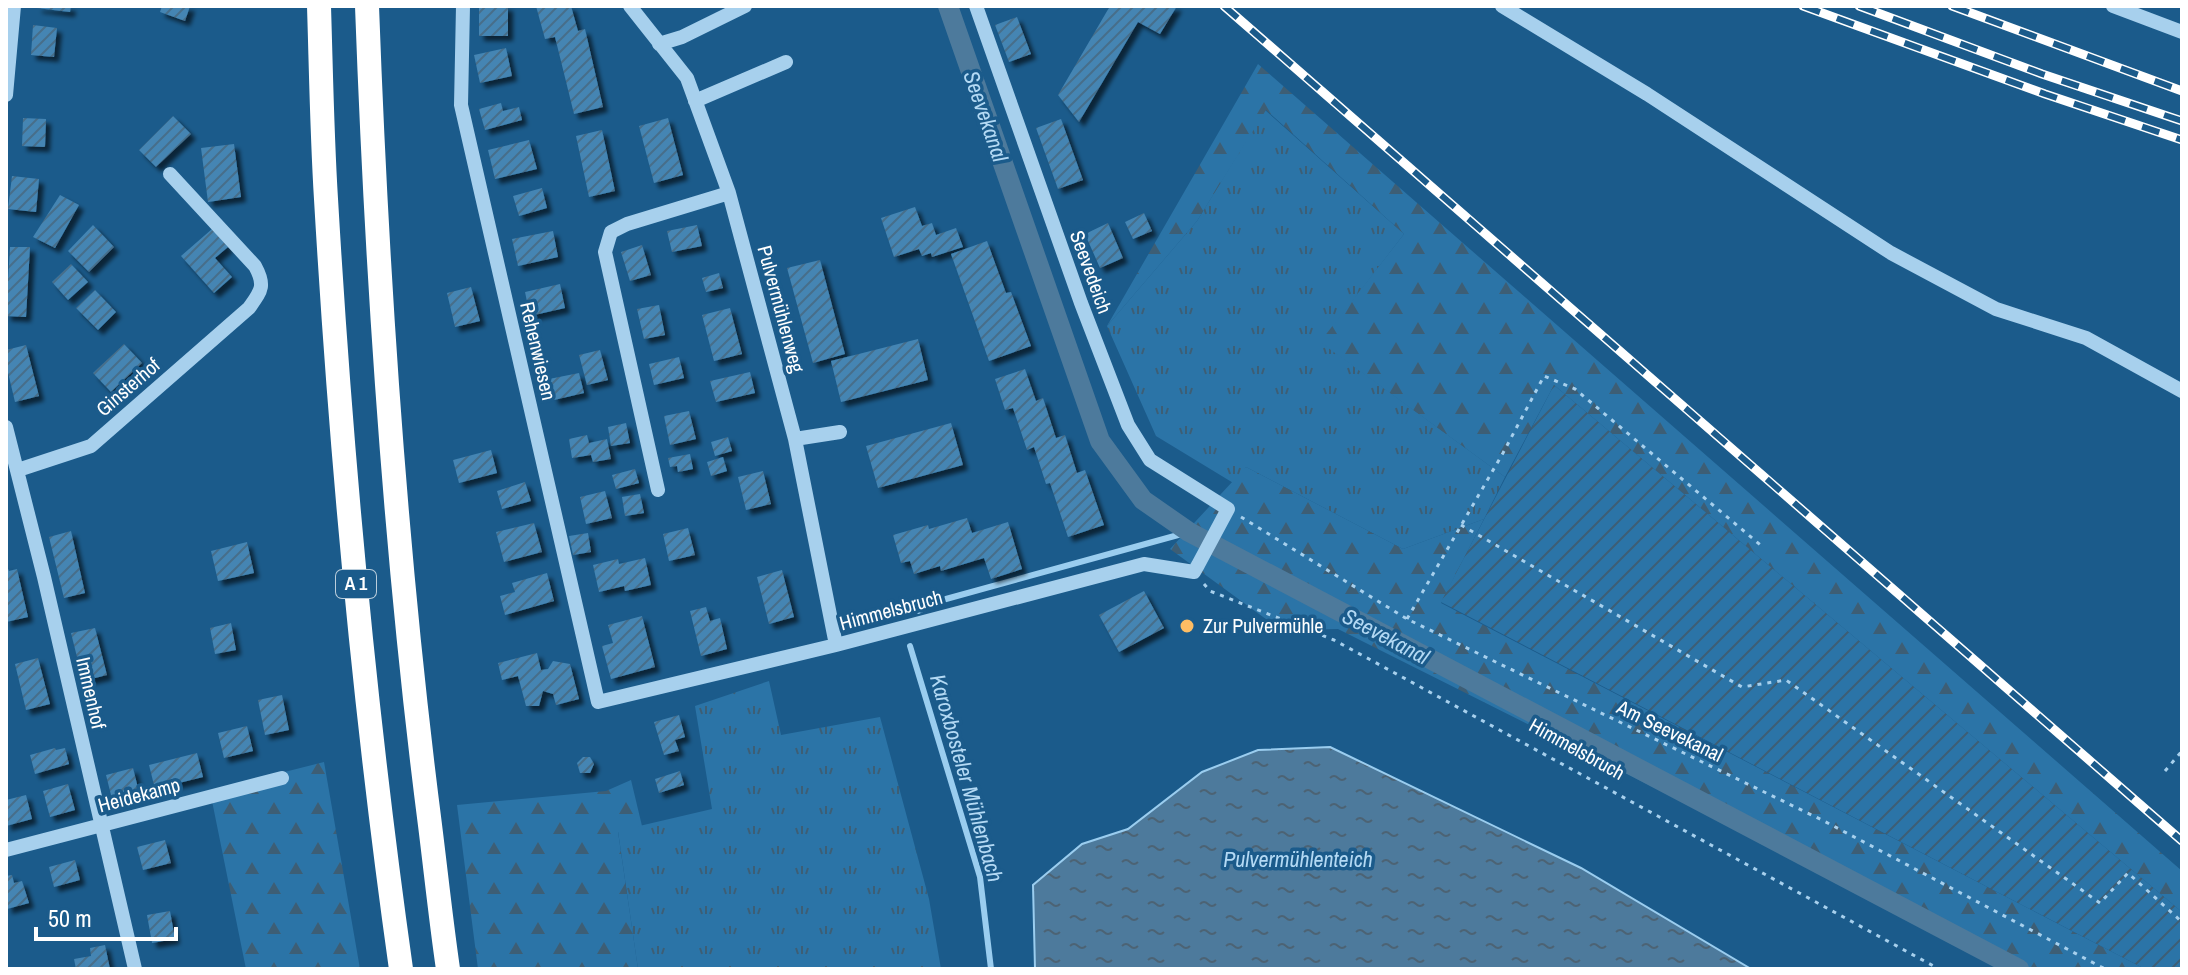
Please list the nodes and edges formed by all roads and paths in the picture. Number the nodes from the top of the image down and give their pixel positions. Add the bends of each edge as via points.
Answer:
1 (14, 6) edge
2 (319, 6) edge
3 (367, 6) edge
4 (463, 6) edge
5 (630, 6) edge
6 (745, 6) edge
7 (976, 6) edge
8 (1502, 6) edge
9 (2113, 6) edge
10 (2182, 32) edge
11 (659, 44) junction
12 (786, 62) dead end
13 (6, 95) edge
14 (695, 101) junction
15 (170, 174) dead end
16 (729, 193) junction
17 (2182, 391) edge
18 (6, 427) edge
19 (840, 432) dead end
20 (795, 439) junction
21 (18, 470) junction
22 (658, 490) dead end
23 (1228, 509) junction
24 (1461, 525) junction
25 (1764, 548) dead end
26 (1196, 568) junction
27 (1407, 619) junction
28 (836, 645) junction
29 (598, 702) joint
30 (2182, 751) edge
31 (2165, 771) dead end
32 (282, 778) dead end
33 (101, 825) junction
34 (6, 850) edge
35 (2182, 922) edge
36 (135, 969) edge
37 (401, 969) edge
38 (448, 969) edge
39 (1939, 969) edge
40 (2105, 969) edge

1 - 13 street
2 - 37 highway, A 1 via 326,198 348,509
3 - 38 highway, A 1 via 396,513
4 - 29 street, Rehenwiesen via 461,105
5 - 11 street, Pulvermühlenweg
6 - 11 street
7 - 23 street, Seevedeich via 1128,425 1150,460
8 - 17 street via 1891,253 1996,309 2086,338
9 - 10 street
11 - 14 street, Pulvermühlenweg via 687,78
12 - 14 street
14 - 16 street, Pulvermühlenweg
15 - 21 street, Ginsterhof via 255,266 261,291 249,308 91,446
16 - 20 street, Pulvermühlenweg
16 - 22 street via 627,224 611,232 605,252
18 - 21 street, Immenhof
19 - 20 street
20 - 28 street, Pulvermühlenweg
21 - 33 street, Immenhof
23 - 26 street
23 - 27 path, Am Seevekanal
24 - 25 path via 1544,376 1575,389
24 - 27 path
24 - 35 path via 1742,687 1786,680 2100,903 2128,873
26 - 28 street, Himmelsbruch via 1144,564
26 - 39 path, Himmelsbruch via 1210,591 1334,640
27 - 40 path, Am Seevekanal via 1822,820
28 - 29 street, Himmelsbruch
30 - 31 path
32 - 33 street, Heidekamp
33 - 34 street, Heidekamp
33 - 36 street, Immenhof

